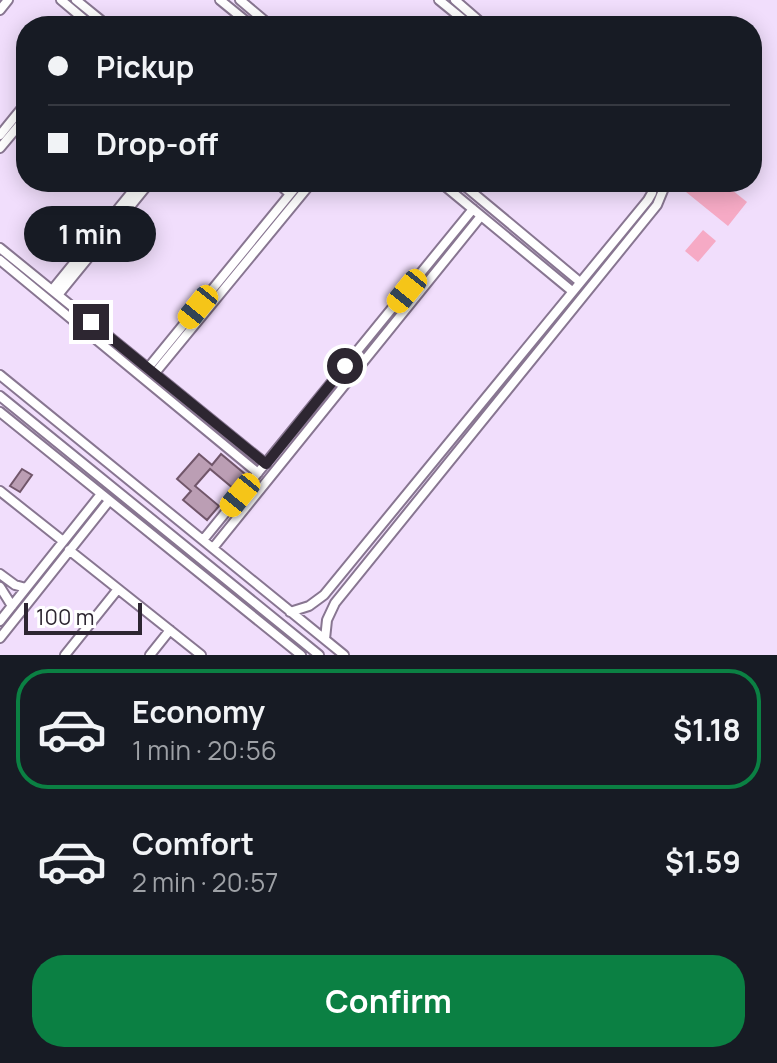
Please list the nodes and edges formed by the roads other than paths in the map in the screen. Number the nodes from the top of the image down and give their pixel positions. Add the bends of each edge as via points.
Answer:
1 (8, 0) edge
2 (61, 0) edge
3 (76, 0) edge
4 (220, 0) edge
5 (240, 0) edge
6 (439, 0) edge
7 (455, 0) edge
8 (0, 10) edge
9 (79, 16) edge
10 (96, 16) edge
11 (240, 16) edge
12 (259, 16) edge
13 (459, 16) edge
14 (473, 16) edge
15 (16, 115) edge
16 (16, 129) edge
17 (0, 135) edge
18 (0, 148) edge
19 (132, 192) edge
20 (141, 192) edge
21 (303, 192) edge
22 (452, 192) edge
23 (472, 192) edge
24 (652, 192) edge
25 (662, 192) edge
26 (290, 194) edge
27 (473, 209) junction
28 (481, 216) junction
29 (0, 248) edge
30 (0, 260) edge
31 (580, 282) junction
32 (572, 291) junction
33 (55, 293) junction
34 (151, 370) junction
35 (0, 375) edge
36 (488, 395) junction
37 (0, 396) edge
38 (498, 402) junction
39 (0, 412) edge
40 (266, 464) junction
41 (258, 473) junction
42 (115, 489) junction
43 (0, 491) edge
44 (106, 498) junction
45 (203, 540) junction
46 (63, 541) junction
47 (213, 548) junction
48 (69, 550) junction
49 (0, 574) edge
50 (0, 587) edge
51 (26, 588) junction
52 (330, 588) junction
53 (118, 589) junction
54 (340, 597) junction
55 (12, 606) junction
56 (290, 612) junction
57 (0, 621) edge
58 (170, 630) junction
59 (0, 638) edge
60 (325, 639) junction
61 (65, 655) edge
62 (150, 655) edge
63 (201, 655) edge
64 (301, 655) edge
65 (319, 655) edge
66 (344, 655) edge

1 - 8 street
2 - 9 street
3 - 10 street
4 - 11 street
5 - 12 street
6 - 13 street
7 - 14 street
15 - 17 street
16 - 18 street
19 - 33 street
20 - 33 street
21 - 34 street
22 - 27 street
23 - 31 street
24 - 31 street
25 - 38 street
26 - 34 street
27 - 28 street
27 - 40 street
28 - 32 street
28 - 47 street
29 - 33 street
30 - 41 street
31 - 32 street
32 - 36 street
33 - 34 street
34 - 40 street
35 - 45 street
36 - 38 street
36 - 52 street
37 - 42 street
38 - 54 street
39 - 44 street
40 - 41 street
41 - 45 street
42 - 44 street
42 - 65 street
43 - 46 street
44 - 46 street
44 - 48 street
44 - 64 street
45 - 47 street
46 - 51 street
47 - 56 street
48 - 53 street
48 - 59 street
49 - 51 street
50 - 55 street
51 - 55 street
52 - 54 street
52 - 56 street via 309,606
53 - 58 street
53 - 61 street
54 - 60 street via 327,620
55 - 57 street
56 - 60 street
58 - 62 street
58 - 63 street
60 - 66 street

